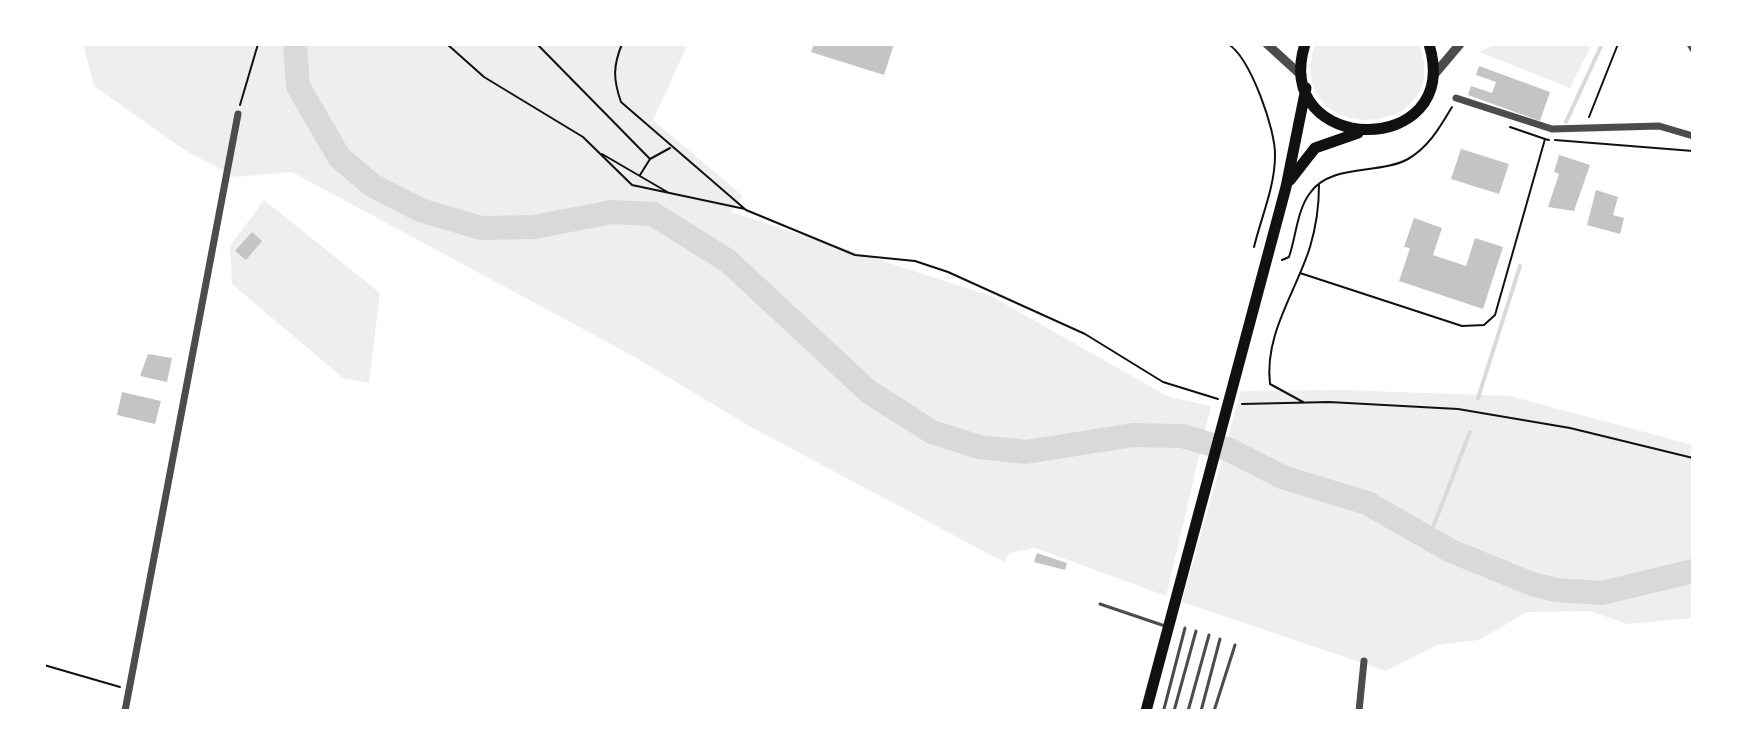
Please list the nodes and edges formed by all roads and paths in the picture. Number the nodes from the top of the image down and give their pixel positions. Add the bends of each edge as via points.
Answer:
1 (258, 44) edge
2 (447, 44) edge
3 (537, 44) edge
4 (622, 44) edge
5 (1228, 44) edge
6 (1267, 44) edge
7 (1305, 44) edge
8 (1429, 44) edge
9 (1618, 44) edge
10 (1690, 44) edge
11 (1457, 47) edge
12 (1693, 49) edge
13 (1433, 76) junction
14 (1304, 82) junction
15 (1456, 98) joint
16 (238, 114) joint
17 (1584, 129) junction
18 (1362, 132) junction
19 (1693, 136) edge
20 (672, 147) junction
21 (1693, 151) edge
22 (598, 152) junction
23 (650, 159) junction
24 (640, 176) junction
25 (1319, 184) junction
26 (1286, 187) junction
27 (673, 195) junction
28 (746, 210) junction
29 (1254, 247) dead end
30 (1282, 260) dead end
31 (1300, 273) junction
32 (1218, 399) dead end
33 (1240, 403) dead end
34 (1303, 403) junction
35 (1693, 458) edge
36 (1100, 604) dead end
37 (1168, 628) junction
38 (1185, 628) dead end
39 (1196, 631) dead end
40 (1209, 635) dead end
41 (1220, 639) dead end
42 (1235, 645) dead end
43 (1364, 661) dead end
44 (44, 665) edge
45 (129, 690) junction
46 (1164, 709) dead end
47 (125, 711) edge
48 (1146, 711) edge
49 (1174, 711) edge
50 (1188, 711) edge
51 (1201, 711) edge
52 (1214, 711) edge
53 (1359, 711) edge

1 - 16 path
2 - 22 path via 484,77 569,127
3 - 23 path
4 - 20 path via 614,72 621,102
5 - 29 path via 1251,73 1276,152
6 - 14 street
7 - 14 main road
8 - 13 main road
9 - 17 path
10 - 12 street
11 - 13 street
13 - 18 main road via 1409,118 1382,131
14 - 18 main road via 1318,111
14 - 26 main road
15 - 17 street via 1552,129
15 - 25 path via 1431,141 1407,159
16 - 45 street
17 - 19 street via 1659,126
18 - 26 main road via 1315,148
20 - 23 path
20 - 28 path
21 - 31 path via 1545,139 1495,315 1479,327
22 - 24 path
22 - 27 path via 632,185
23 - 24 path
24 - 27 path
25 - 30 path via 1305,201 1289,257
25 - 31 path via 1317,217
26 - 37 main road
27 - 28 path
28 - 32 path via 855,255 915,261 948,272 1085,334 1163,382
31 - 34 path via 1276,331 1268,367 1270,384
33 - 34 path
34 - 35 path via 1458,409 1570,428
36 - 37 lane
37 - 48 main road
38 - 46 lane
39 - 49 lane
40 - 50 lane
41 - 51 lane
42 - 52 lane
43 - 53 street
44 - 45 path
45 - 47 street

